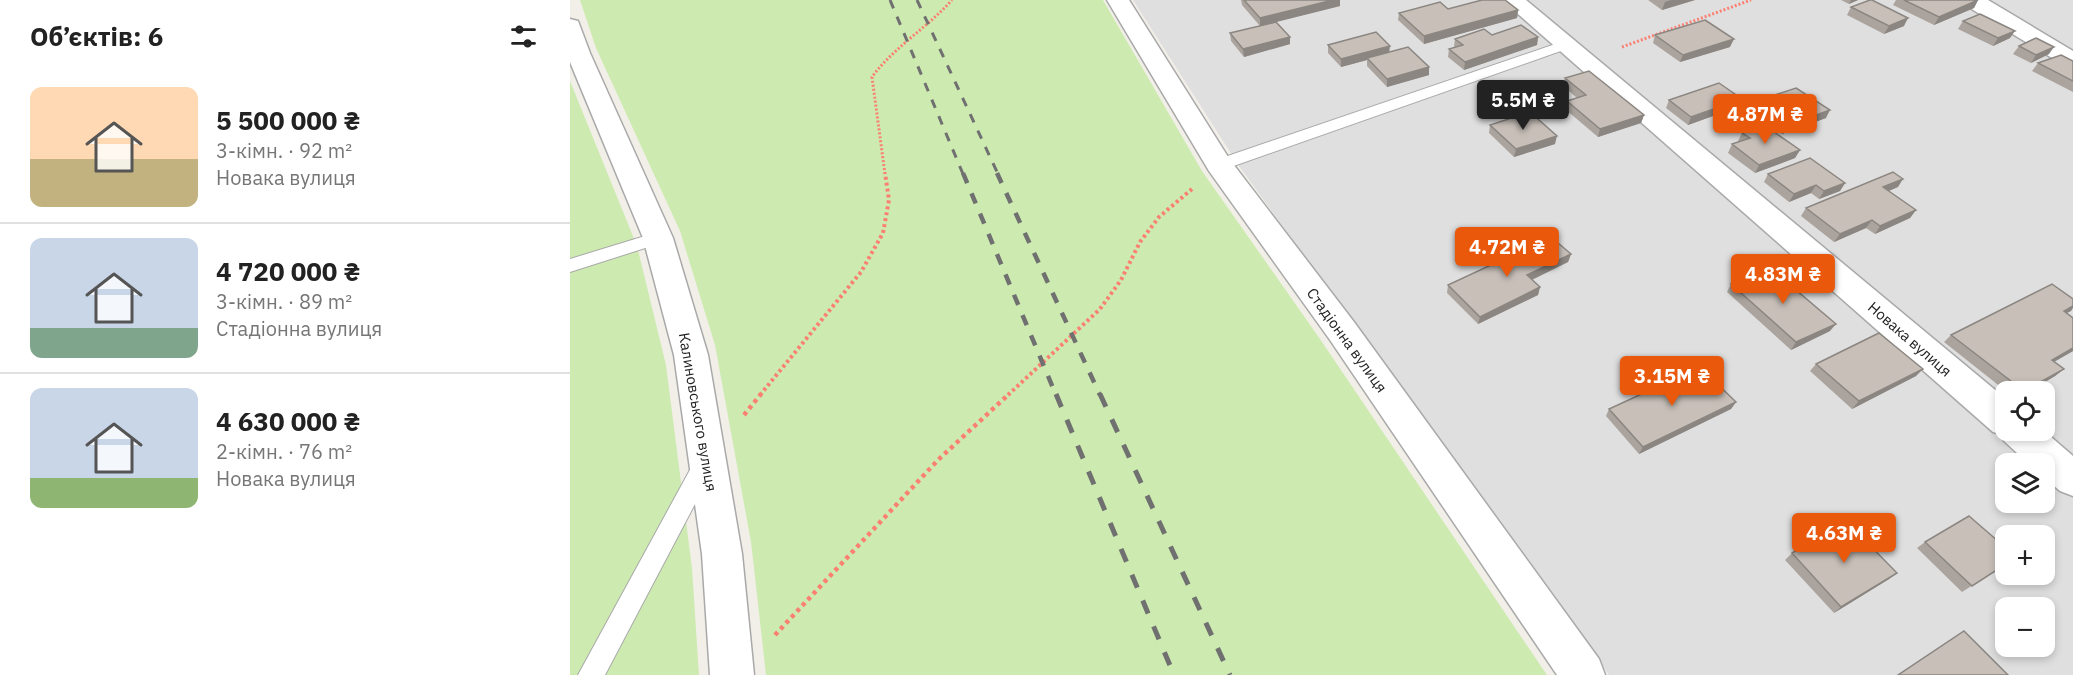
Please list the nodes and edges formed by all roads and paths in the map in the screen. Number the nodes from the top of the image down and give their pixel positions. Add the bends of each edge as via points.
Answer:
1 (952, 0) edge
2 (1118, 0) edge
3 (1513, 0) edge
4 (1751, 0) edge
5 (1973, 0) edge
6 (570, 26) edge
7 (1576, 52) junction
8 (2073, 61) edge
9 (1219, 165) junction
10 (658, 238) junction
11 (570, 266) edge
12 (1995, 412) edge
13 (2030, 441) edge
14 (708, 460) junction
15 (2073, 479) edge
16 (770, 641) dead end
17 (591, 675) edge
18 (732, 675) edge
19 (1583, 675) edge

1 - 14 path via 882,62 872,77 890,200 883,233 861,273
2 - 9 street, Стадіонна вулиця
3 - 7 street, Новака вулиця
4 - 7 path
5 - 8 street
6 - 10 street, Калиновського вулиця
7 - 9 lane
7 - 12 street, Новака вулиця
9 - 16 path via 1158,218 1100,309 938,460
9 - 19 street, Стадіонна вулиця via 1342,331
10 - 11 lane
10 - 14 street, Калиновського вулиця via 691,355
13 - 15 street
14 - 17 lane
14 - 18 street, Калиновського вулиця via 722,554

